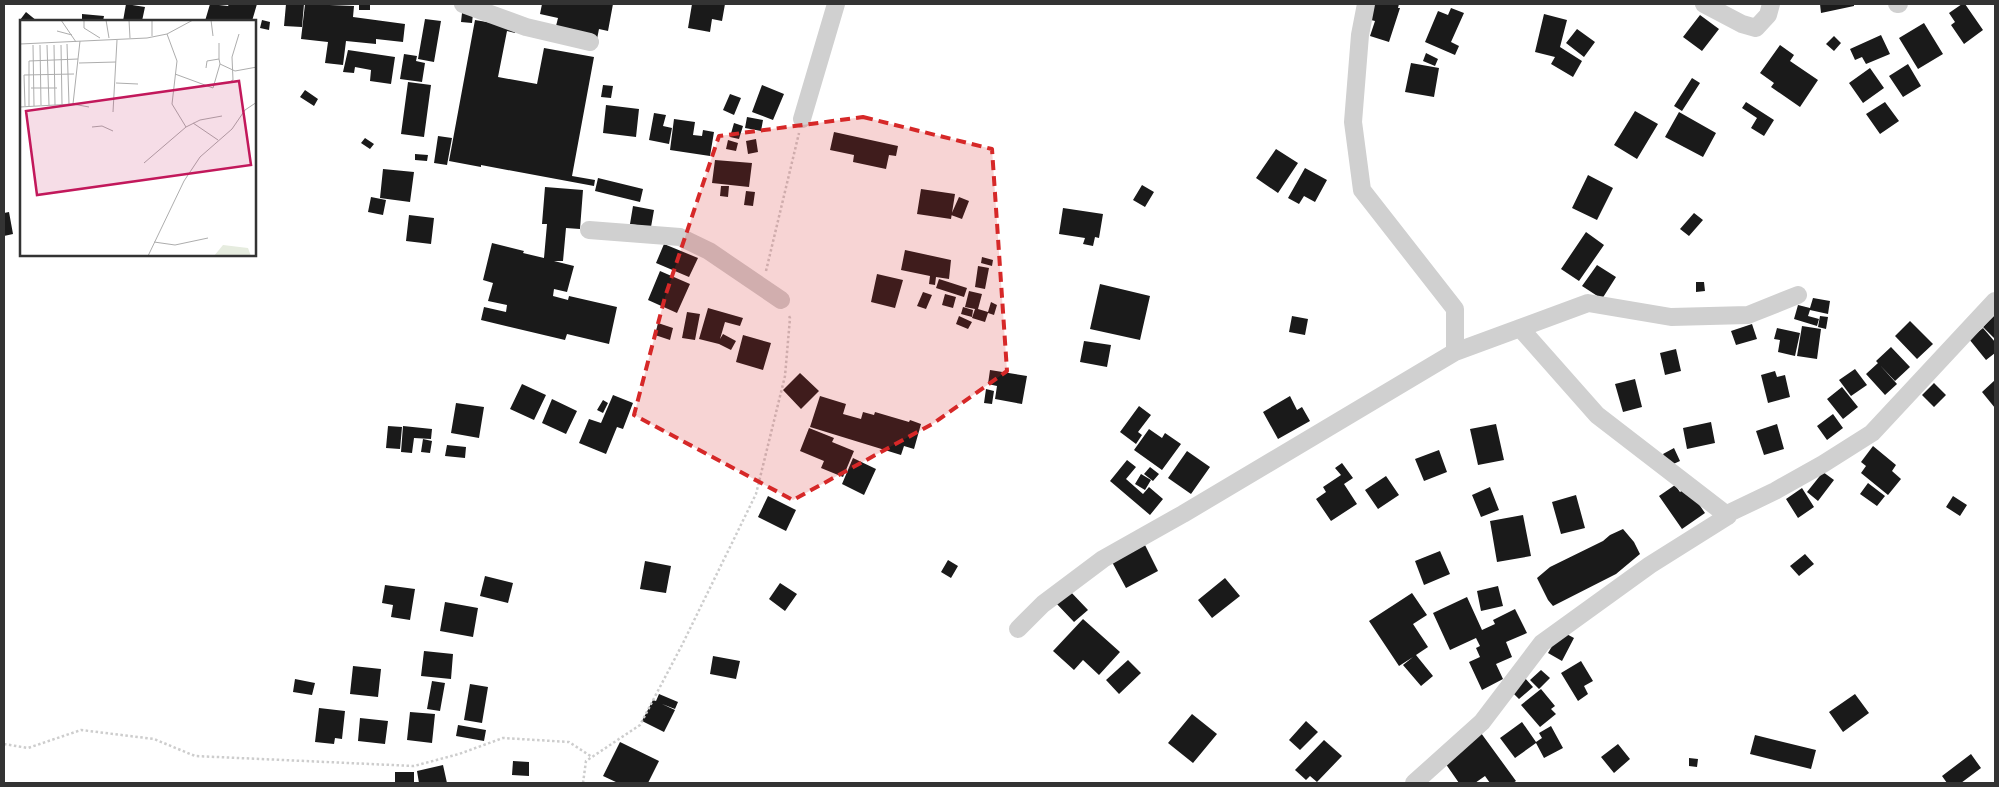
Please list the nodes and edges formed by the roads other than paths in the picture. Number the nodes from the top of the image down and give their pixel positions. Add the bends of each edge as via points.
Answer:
1 (463, 4) edge
2 (836, 4) edge
3 (1366, 4) edge
4 (1704, 4) edge
5 (1771, 4) edge
6 (590, 42) dead end
7 (802, 119) road end
8 (589, 230) dead end
9 (1798, 295) dead end
10 (781, 300) road end
11 (1995, 301) edge
12 (1520, 328) junction
13 (1455, 352) junction
14 (1728, 516) junction
15 (1018, 629) dead end
16 (1414, 783) edge

1 - 6 street via 526,28
2 - 7 street
3 - 13 street via 1360,35 1353,122 1362,190 1455,309
4 - 5 street via 1756,28 1768,15
8 - 10 street via 680,237 709,251
9 - 12 street via 1748,315 1671,317 1588,304
11 - 14 street via 1872,433
12 - 13 street
12 - 14 street via 1597,415
13 - 15 street via 1104,559 1043,604
14 - 16 street via 1650,565 1542,643 1482,722

